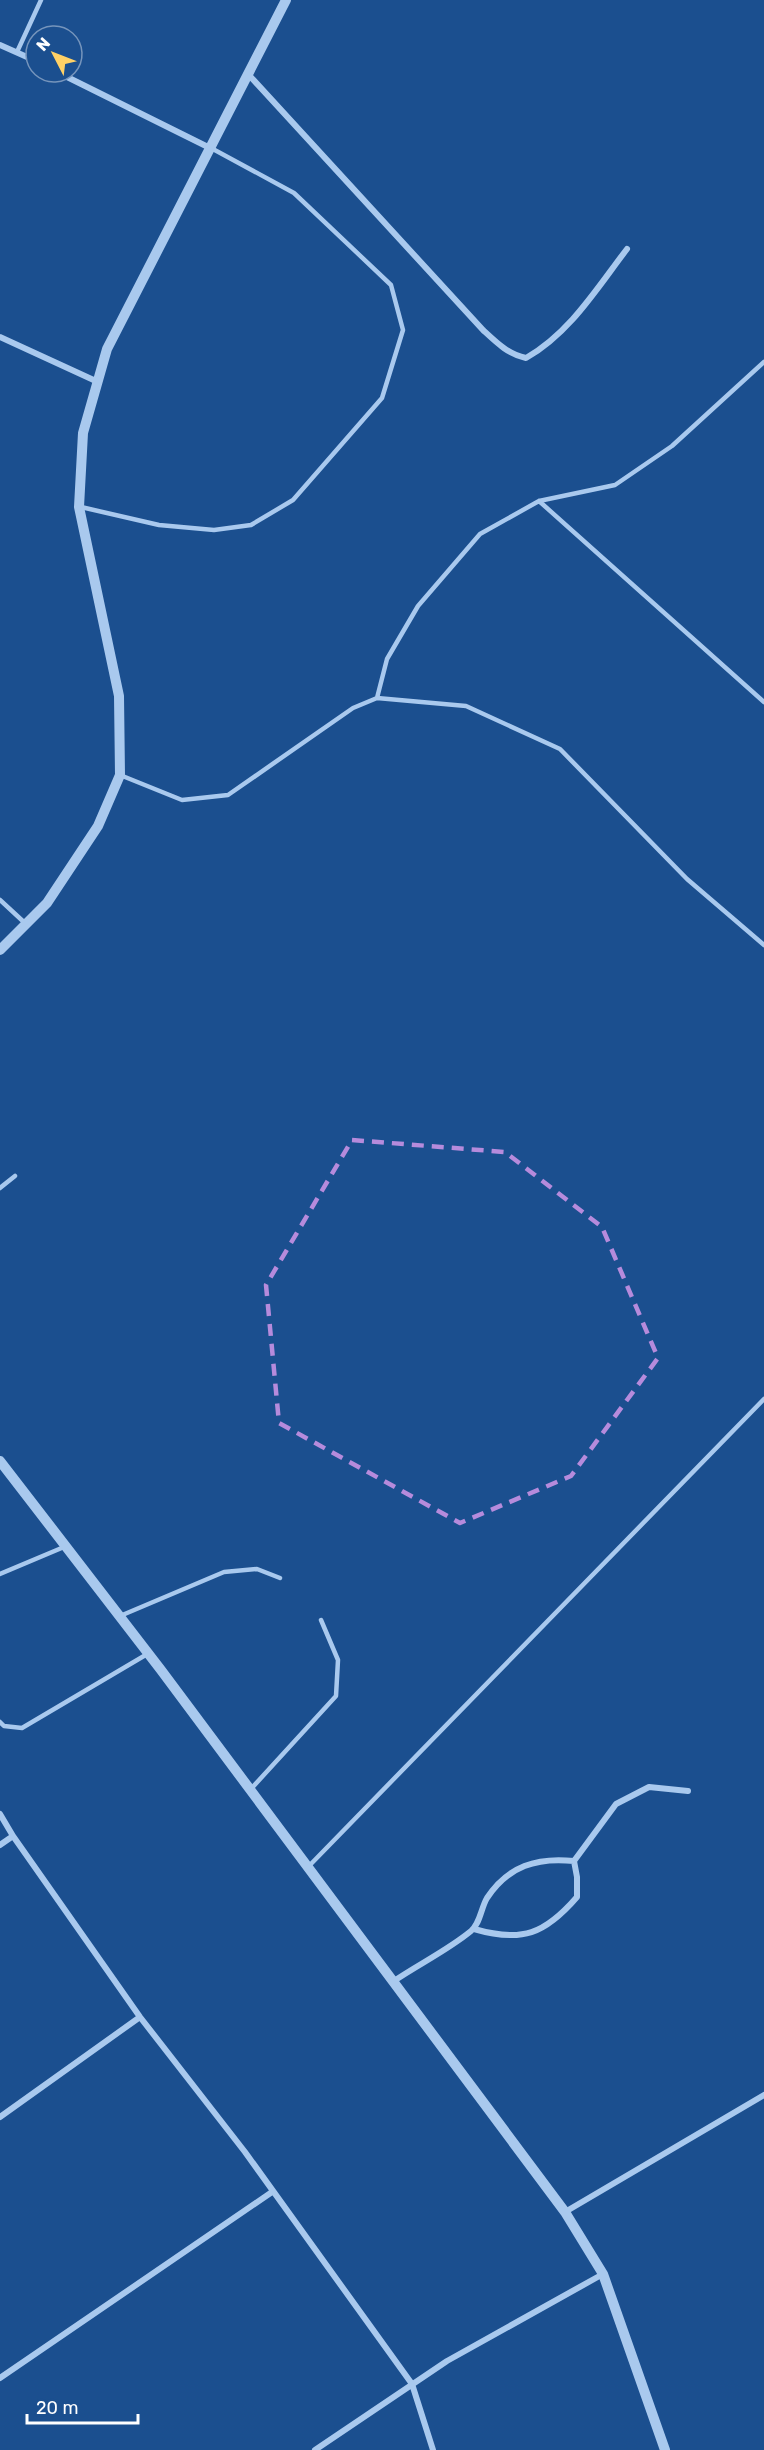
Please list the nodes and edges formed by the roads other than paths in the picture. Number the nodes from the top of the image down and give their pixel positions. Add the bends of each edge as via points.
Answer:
1 (41, 0) edge
2 (286, 0) edge
3 (0, 45) edge
4 (17, 52) junction
5 (24, 55) edge
6 (248, 74) junction
7 (81, 84) edge
8 (210, 148) junction
9 (627, 249) dead end
10 (0, 337) edge
11 (764, 362) edge
12 (98, 382) junction
13 (538, 501) junction
14 (79, 507) junction
15 (377, 698) junction
16 (764, 702) edge
17 (120, 775) junction
18 (0, 900) edge
19 (26, 924) junction
20 (764, 945) edge
21 (0, 950) edge
22 (15, 1176) dead end
23 (0, 1188) edge
24 (764, 1398) edge
25 (0, 1461) edge
26 (65, 1546) junction
27 (0, 1574) edge
28 (280, 1578) dead end
29 (120, 1616) junction
30 (321, 1620) dead end
31 (148, 1653) junction
32 (0, 1722) edge
33 (250, 1790) junction
34 (688, 1791) dead end
35 (0, 1814) edge
36 (14, 1836) junction
37 (0, 1845) edge
38 (574, 1861) junction
39 (308, 1867) junction
40 (474, 1929) junction
41 (394, 1981) junction
42 (140, 2017) junction
43 (764, 2096) edge
44 (0, 2117) edge
45 (272, 2192) junction
46 (565, 2212) junction
47 (603, 2274) junction
48 (0, 2378) edge
49 (412, 2384) junction
50 (315, 2450) edge
51 (433, 2450) edge
52 (665, 2450) edge

1 - 4 lane
2 - 6 street
3 - 4 street
4 - 5 street
6 - 8 street
6 - 9 street via 483,330 516,356 526,358 551,342
7 - 8 street
8 - 12 street via 107,349
8 - 14 lane via 294,193 391,285 403,330 382,398 293,500 251,525 214,530 159,525
10 - 12 street
11 - 13 lane via 672,446 615,485
12 - 14 street via 83,433
13 - 15 lane via 480,534 418,606 387,659
13 - 16 lane
14 - 17 street via 119,696
15 - 17 lane via 353,708 228,795 183,800
15 - 20 lane via 466,706 560,749 687,879
17 - 19 street via 98,826 47,903
18 - 19 lane
19 - 21 street
22 - 23 lane
24 - 39 lane
25 - 26 street
26 - 27 lane
26 - 29 street
28 - 29 lane via 257,1569 224,1572
29 - 31 street
30 - 33 lane via 338,1660 336,1696
31 - 32 lane via 22,1728
31 - 33 street
33 - 39 street
34 - 38 street via 649,1787 616,1804
35 - 36 street
36 - 37 street
36 - 42 street
38 - 40 street via 551,1859 506,1876 486,1899
38 - 40 street via 577,1897 560,1917 537,1932 522,1935
39 - 41 street
40 - 41 street
41 - 46 street
42 - 44 street
42 - 45 street
43 - 46 street
45 - 48 street
45 - 49 street
46 - 47 street
47 - 49 street
47 - 52 street
49 - 50 street
49 - 51 street

